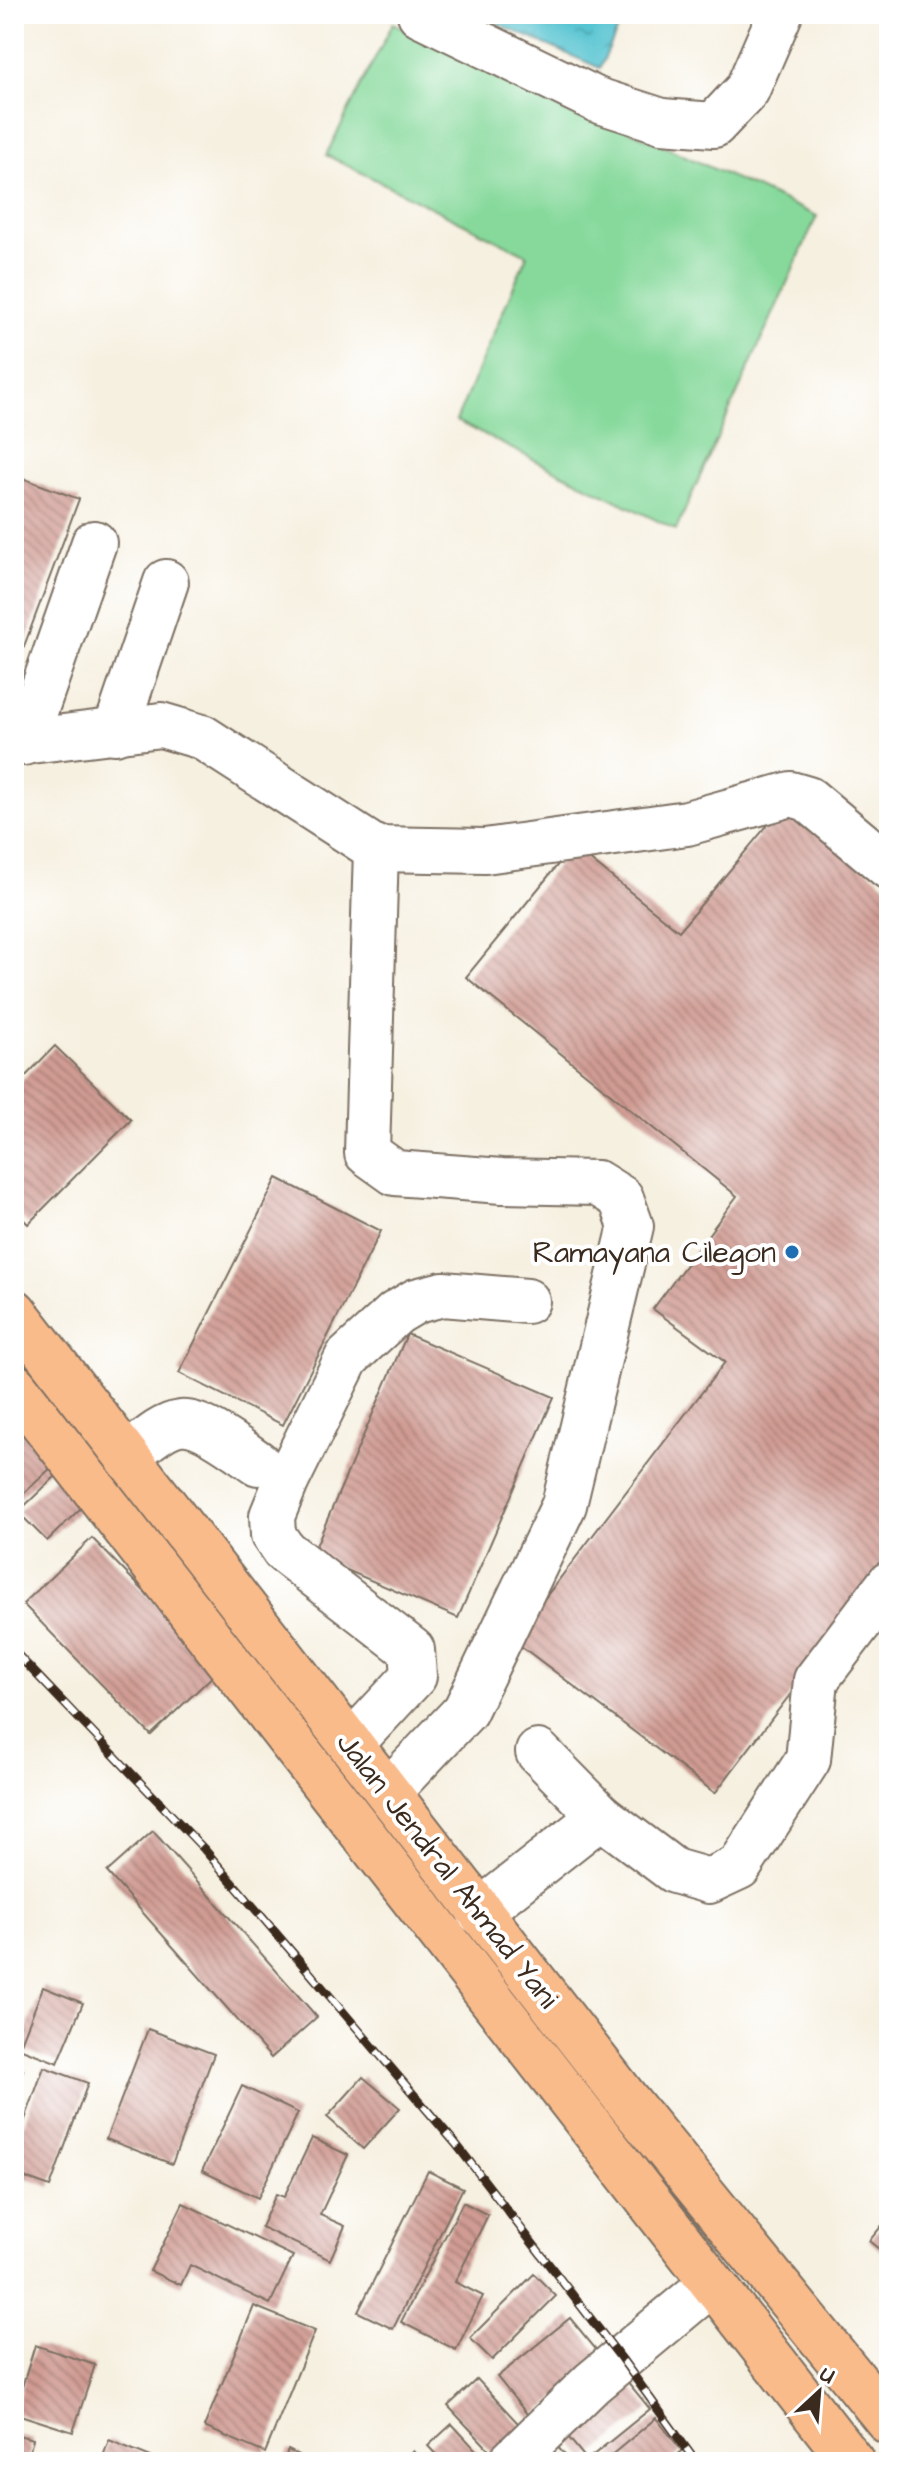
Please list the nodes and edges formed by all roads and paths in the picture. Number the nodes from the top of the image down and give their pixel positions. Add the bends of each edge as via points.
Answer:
1 (420, 14) edge
2 (780, 14) edge
3 (94, 543) dead end
4 (166, 582) dead end
5 (115, 732) junction
6 (19, 743) edge
7 (376, 849) junction
8 (889, 867) edge
9 (527, 1301) dead end
10 (14, 1311) edge
11 (14, 1386) edge
12 (127, 1456) junction
13 (258, 1463) dead end
14 (889, 1584) edge
15 (351, 1744) junction
16 (538, 1752) dead end
17 (388, 1792) junction
18 (601, 1816) junction
19 (479, 1912) junction
20 (712, 2283) junction
21 (889, 2422) edge
22 (511, 2462) edge
23 (852, 2462) edge

1 - 2 street via 597,100 662,121 714,125 747,90
3 - 6 street
4 - 5 street
5 - 6 street
5 - 7 street via 161,725 202,737
7 - 8 street via 485,851 687,823 791,794 808,799
7 - 17 street via 367,1153 395,1173 597,1183 621,1198 631,1226 564,1505 465,1711
9 - 15 street via 443,1294 396,1313 347,1358 272,1516 273,1535 284,1551 412,1650 414,1676
10 - 12 highway, Jalan Jendral Ahmad Yani
11 - 20 highway, Jalan Jendral Ahmad Yani
12 - 13 street via 182,1422 200,1426
12 - 15 highway, Jalan Jendral Ahmad Yani
14 - 18 street via 816,1680 808,1760 739,1867 709,1881 674,1871
15 - 17 highway, Jalan Jendral Ahmad Yani
16 - 18 street
17 - 19 highway, Jalan Jendral Ahmad Yani
18 - 19 street
19 - 21 highway, Jalan Jendral Ahmad Yani
20 - 22 street via 592,2383
20 - 23 highway, Jalan Jendral Ahmad Yani

